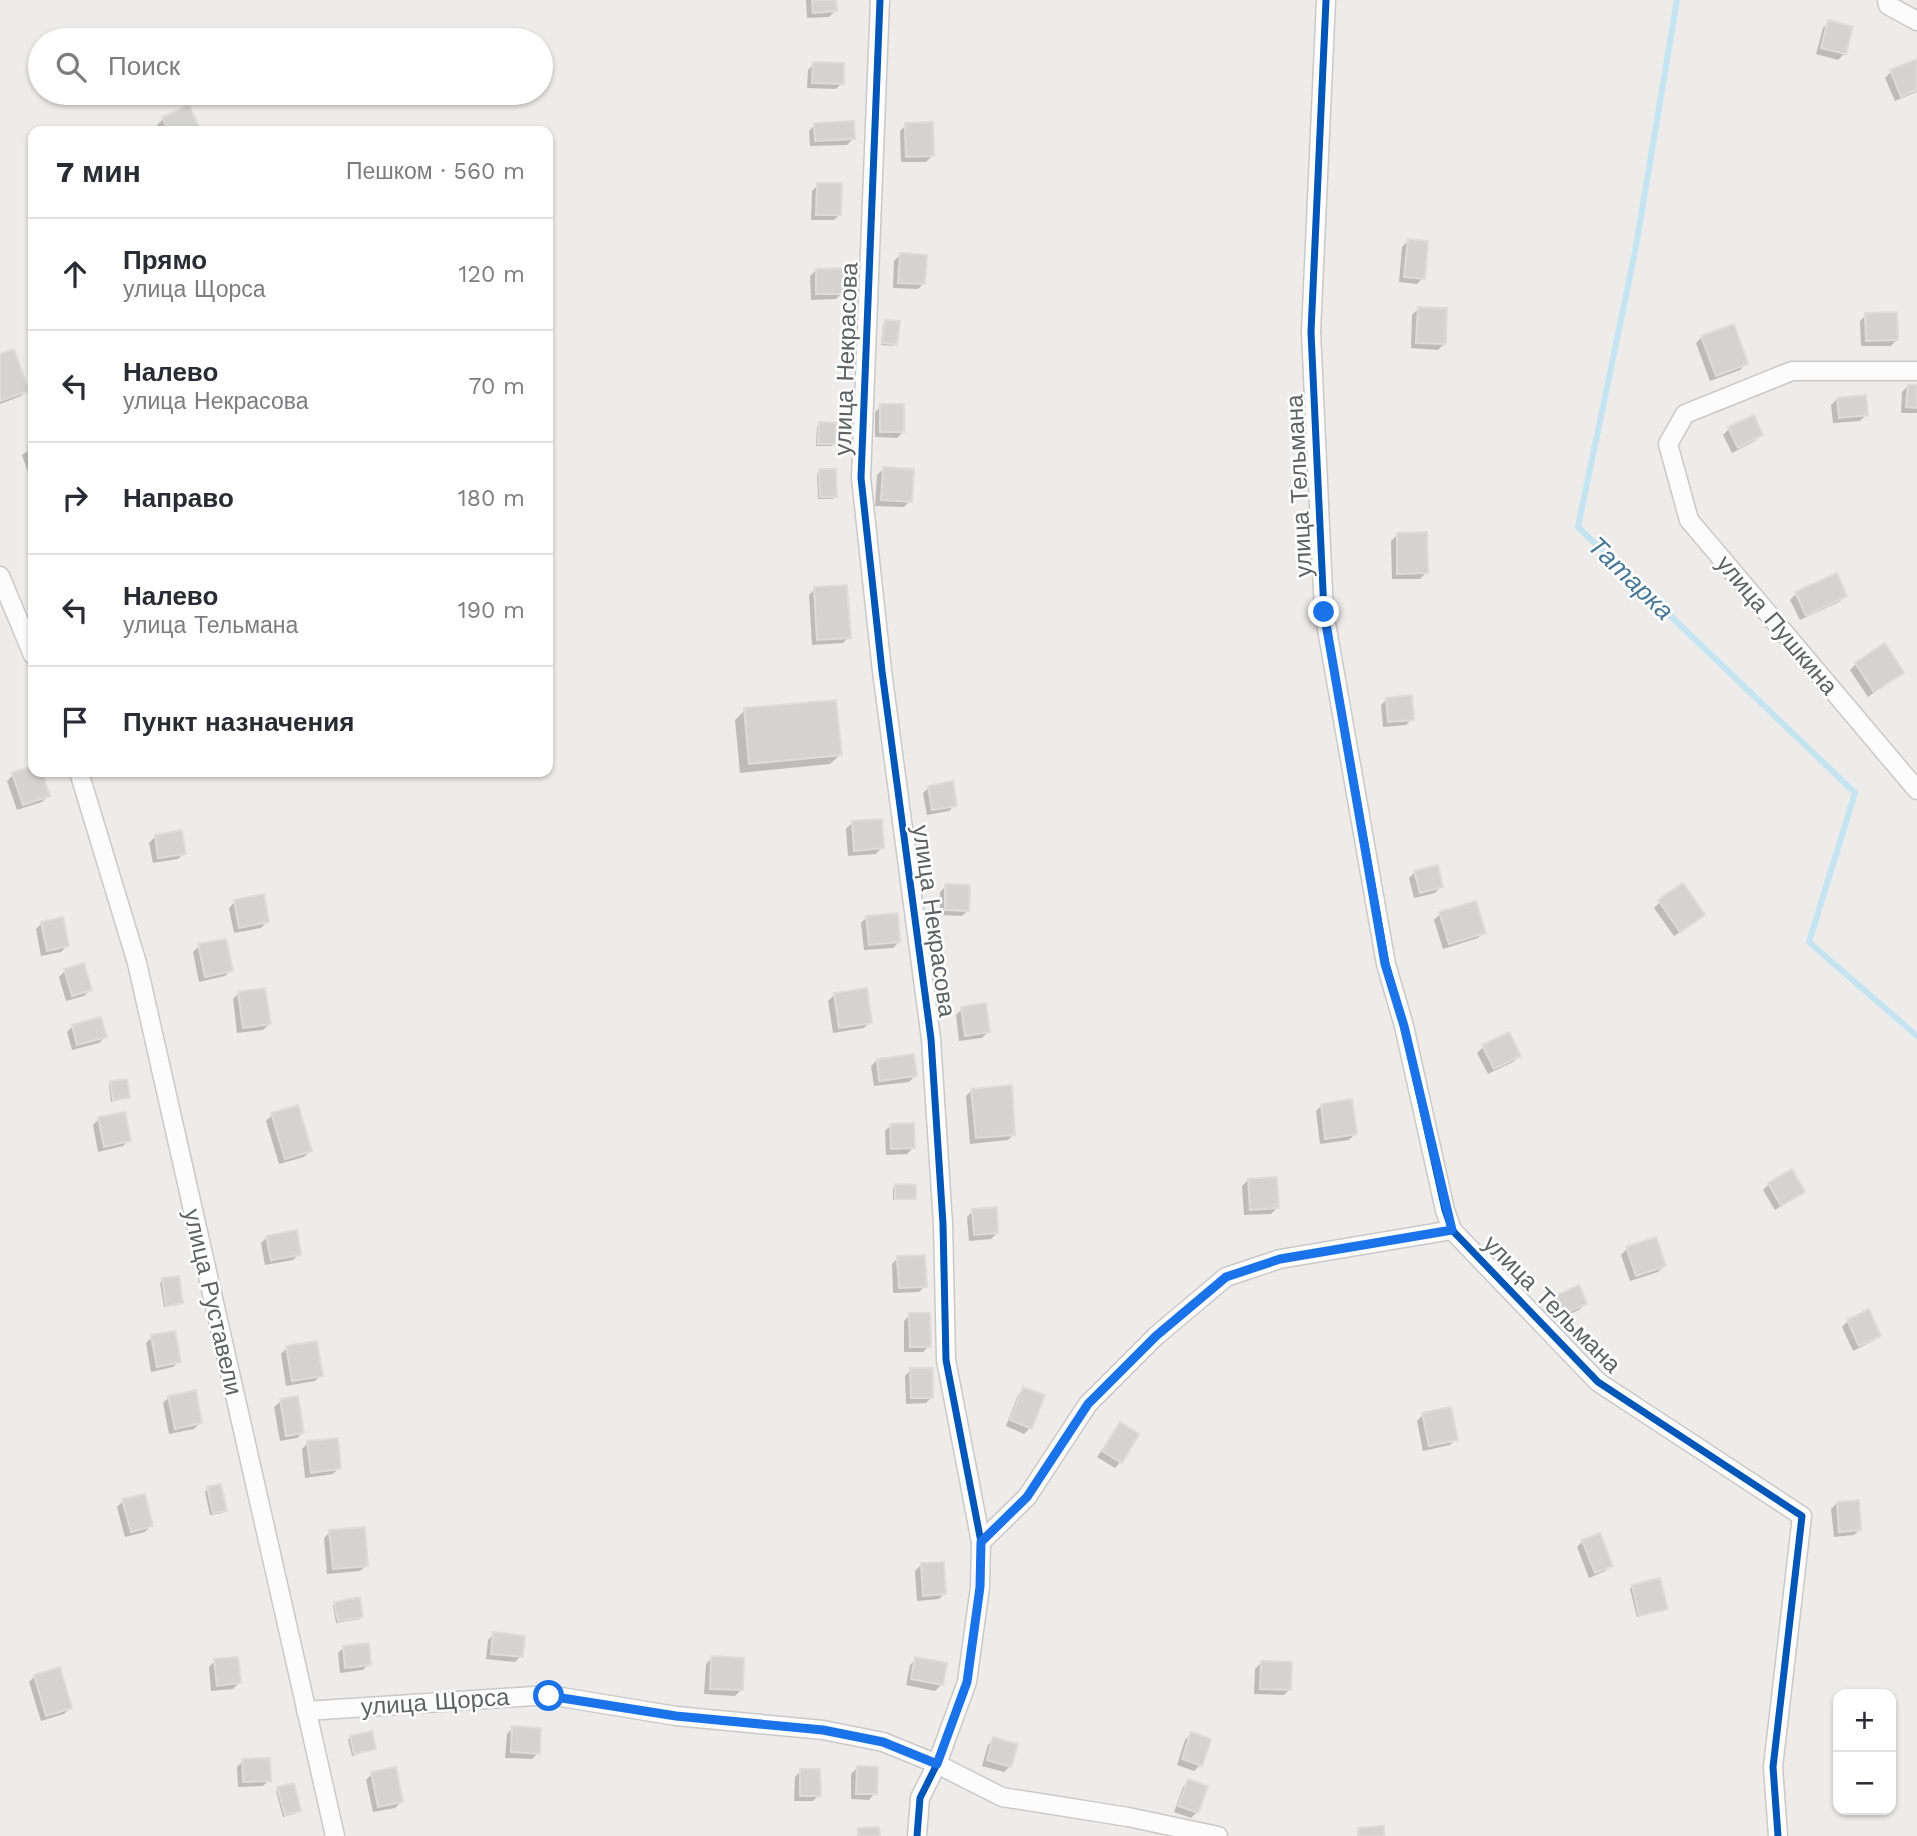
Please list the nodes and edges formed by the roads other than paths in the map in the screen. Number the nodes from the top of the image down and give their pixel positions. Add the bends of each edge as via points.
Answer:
1 (880, 0) edge
2 (1326, 0) edge
3 (1887, 0) edge
4 (1917, 21) edge
5 (1917, 371) edge
6 (0, 576) edge
7 (28, 643) edge
8 (81, 777) edge
9 (1917, 790) edge
10 (1452, 1230) junction
11 (981, 1542) junction
12 (306, 1711) junction
13 (937, 1764) junction
14 (335, 1836) edge
15 (917, 1836) edge
16 (1218, 1836) edge
17 (1778, 1836) edge

1 - 11 street, улица Некрасова via 861,478 930,1039 943,1224 946,1360
2 - 10 street, улица Тельмана via 1311,332 1324,612 1385,964
3 - 4 street via 1888,5
5 - 9 street, улица Пушкина via 1792,371 1685,414 1668,444 1689,520
6 - 7 street
8 - 12 street, улица Руставели via 137,963
10 - 11 street via 1280,1259 1226,1277 1156,1336 1088,1404 1027,1497
10 - 17 street, улица Тельмана via 1598,1382 1802,1516 1773,1767
11 - 13 street, улица Некрасова via 967,1682
12 - 13 street, улица Щорса via 549,1696 676,1716 823,1730 883,1742
12 - 14 street, улица Руставели
13 - 15 street, улица Некрасова via 920,1798
13 - 16 street, улица Щорса via 1002,1797

